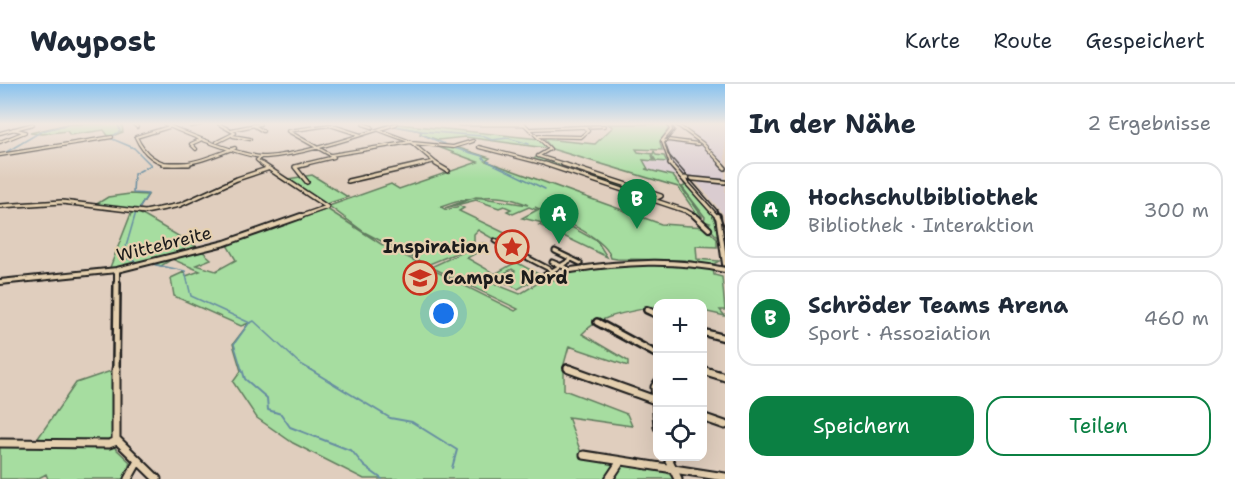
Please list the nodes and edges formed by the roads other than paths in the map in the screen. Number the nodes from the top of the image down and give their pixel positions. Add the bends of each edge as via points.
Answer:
1 (77, 142) edge
2 (139, 142) edge
3 (195, 142) edge
4 (218, 142) edge
5 (306, 142) edge
6 (332, 142) edge
7 (468, 142) edge
8 (544, 142) edge
9 (663, 142) edge
10 (688, 142) edge
11 (411, 143) junction
12 (698, 144) joint
13 (314, 147) junction
14 (479, 147) dead end
15 (235, 148) junction
16 (196, 149) dead end
17 (0, 155) edge
18 (331, 155) junction
19 (538, 156) junction
20 (261, 157) junction
21 (530, 159) junction
22 (432, 162) junction
23 (725, 168) edge
24 (267, 169) junction
25 (448, 171) dead end
26 (684, 178) junction
27 (354, 180) dead end
28 (307, 182) dead end
29 (725, 183) edge
30 (653, 200) junction
31 (0, 206) edge
32 (709, 229) dead end
33 (495, 241) dead end
34 (555, 251) dead end
35 (572, 259) junction
36 (552, 262) dead end
37 (580, 263) dead end
38 (725, 264) edge
39 (560, 266) junction
40 (117, 270) junction
41 (571, 270) joint
42 (725, 270) edge
43 (553, 271) junction
44 (545, 276) dead end
45 (0, 282) edge
46 (647, 310) dead end
47 (653, 313) edge
48 (597, 322) dead end
49 (707, 333) edge
50 (725, 338) edge
51 (653, 353) edge
52 (567, 368) dead end
53 (707, 372) edge
54 (725, 377) edge
55 (653, 399) edge
56 (707, 419) edge
57 (725, 424) edge
58 (117, 441) junction
59 (0, 443) edge
60 (584, 455) dead end
61 (138, 461) junction
62 (621, 461) junction
63 (669, 461) edge
64 (672, 469) junction
65 (725, 477) edge
66 (128, 479) edge
67 (157, 479) edge
68 (609, 479) edge
69 (678, 479) edge

1 - 17 street
2 - 15 street via 165,165 189,164
3 - 16 street via 191,144
4 - 15 street
5 - 13 street
6 - 13 street
7 - 11 street via 453,147
8 - 19 street via 550,150
9 - 26 street via 668,161
10 - 12 street
11 - 18 street
11 - 22 street
12 - 23 street
13 - 18 street
13 - 20 street
14 - 21 street
15 - 20 street
18 - 28 street via 334,158 295,167
19 - 21 street
19 - 30 street via 661,196
20 - 24 street via 257,160
21 - 30 street
22 - 25 street
22 - 27 street
24 - 31 street via 180,205 142,212 62,202
24 - 40 street, Wittebreite via 327,206 225,243
26 - 29 street
26 - 38 street via 718,216
30 - 32 street via 693,214
33 - 43 street
34 - 35 street
35 - 37 street
35 - 39 street
36 - 39 street
39 - 41 street
39 - 43 street
40 - 45 street, Wittebreite
40 - 58 street
41 - 42 street via 657,260
43 - 44 street
46 - 47 street
48 - 51 street
49 - 50 street
52 - 55 street
53 - 54 street
56 - 57 street
58 - 59 street
58 - 61 street
60 - 62 street
61 - 66 street
61 - 67 street
62 - 64 street
62 - 68 street
63 - 64 street
64 - 65 street
64 - 69 street

